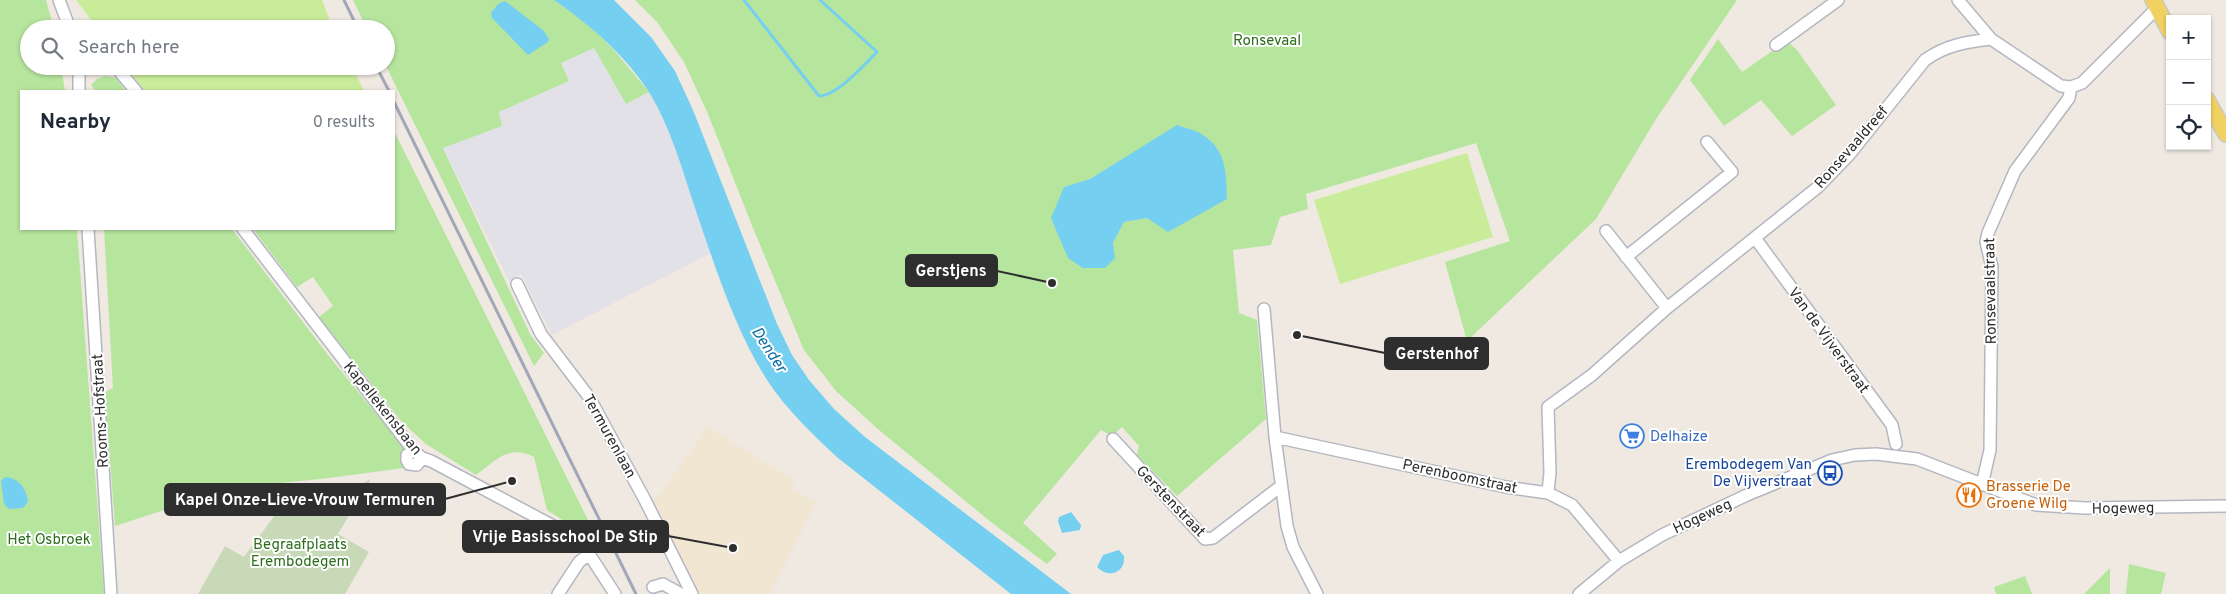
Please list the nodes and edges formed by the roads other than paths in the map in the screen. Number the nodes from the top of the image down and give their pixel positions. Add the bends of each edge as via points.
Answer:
1 (59, 0) edge
2 (1838, 0) edge
3 (1958, 0) edge
4 (2155, 4) edge
5 (67, 20) edge
6 (2166, 25) edge
7 (1991, 39) junction
8 (1776, 45) dead end
9 (79, 75) edge
10 (123, 75) edge
11 (2071, 87) junction
12 (79, 90) edge
13 (135, 90) edge
14 (2210, 105) edge
15 (2226, 134) edge
16 (1707, 142) dead end
17 (88, 230) edge
18 (244, 230) edge
19 (1606, 232) dead end
20 (1755, 238) junction
21 (1626, 257) junction
22 (518, 284) dead end
23 (1667, 308) junction
24 (1264, 309) dead end
25 (1275, 437) junction
26 (1113, 440) dead end
27 (1896, 444) junction
28 (1866, 454) junction
29 (1908, 458) junction
30 (1281, 486) junction
31 (1982, 486) junction
32 (1548, 493) junction
33 (2226, 506) edge
34 (589, 554) junction
35 (1619, 561) junction
36 (653, 587) dead end
37 (111, 594) edge
38 (558, 594) edge
39 (615, 594) edge
40 (681, 594) edge
41 (692, 594) edge
42 (1318, 594) edge
43 (1579, 594) edge

1 - 5 street
2 - 8 street
3 - 7 street
4 - 6 main road
4 - 11 street via 2082,83
7 - 11 street via 2061,86
7 - 20 street, Ronsevaaldreef via 1952,45 1925,60 1818,187
9 - 12 street
10 - 13 street
11 - 31 street, Ronsevaalstraat via 2069,98 2015,172 1988,233 1986,242 1992,267 1990,450
14 - 15 main road
16 - 21 street via 1732,172
17 - 37 street, Rooms-Hofstraat
18 - 34 street, Kapellekensbaan via 418,454 572,536
19 - 21 street
20 - 23 street, Ronsevaaldreef
20 - 27 street, Van de Vijverstraat via 1890,422
21 - 23 street
22 - 41 street, Termurenlaan via 541,334 589,397
23 - 32 street, Ronsevaaldreef via 1592,374 1548,407
24 - 25 street
25 - 30 street
25 - 32 street, Perenboomstraat via 1506,487
26 - 30 street, Gerstenstraat via 1205,540 1213,538
27 - 28 street, Hogeweg
27 - 29 street via 1902,446
28 - 29 street, Hogeweg
28 - 35 street, Hogeweg via 1832,460 1747,495 1662,535
29 - 31 street, Hogeweg
30 - 42 street via 1293,547
31 - 33 street, Hogeweg via 2018,500 2053,508
32 - 35 street, Perenboomstraat via 1572,505
34 - 38 street via 579,562
34 - 39 street, Kapellekensbaan
35 - 43 street, Hogeweg
36 - 40 street via 663,584

